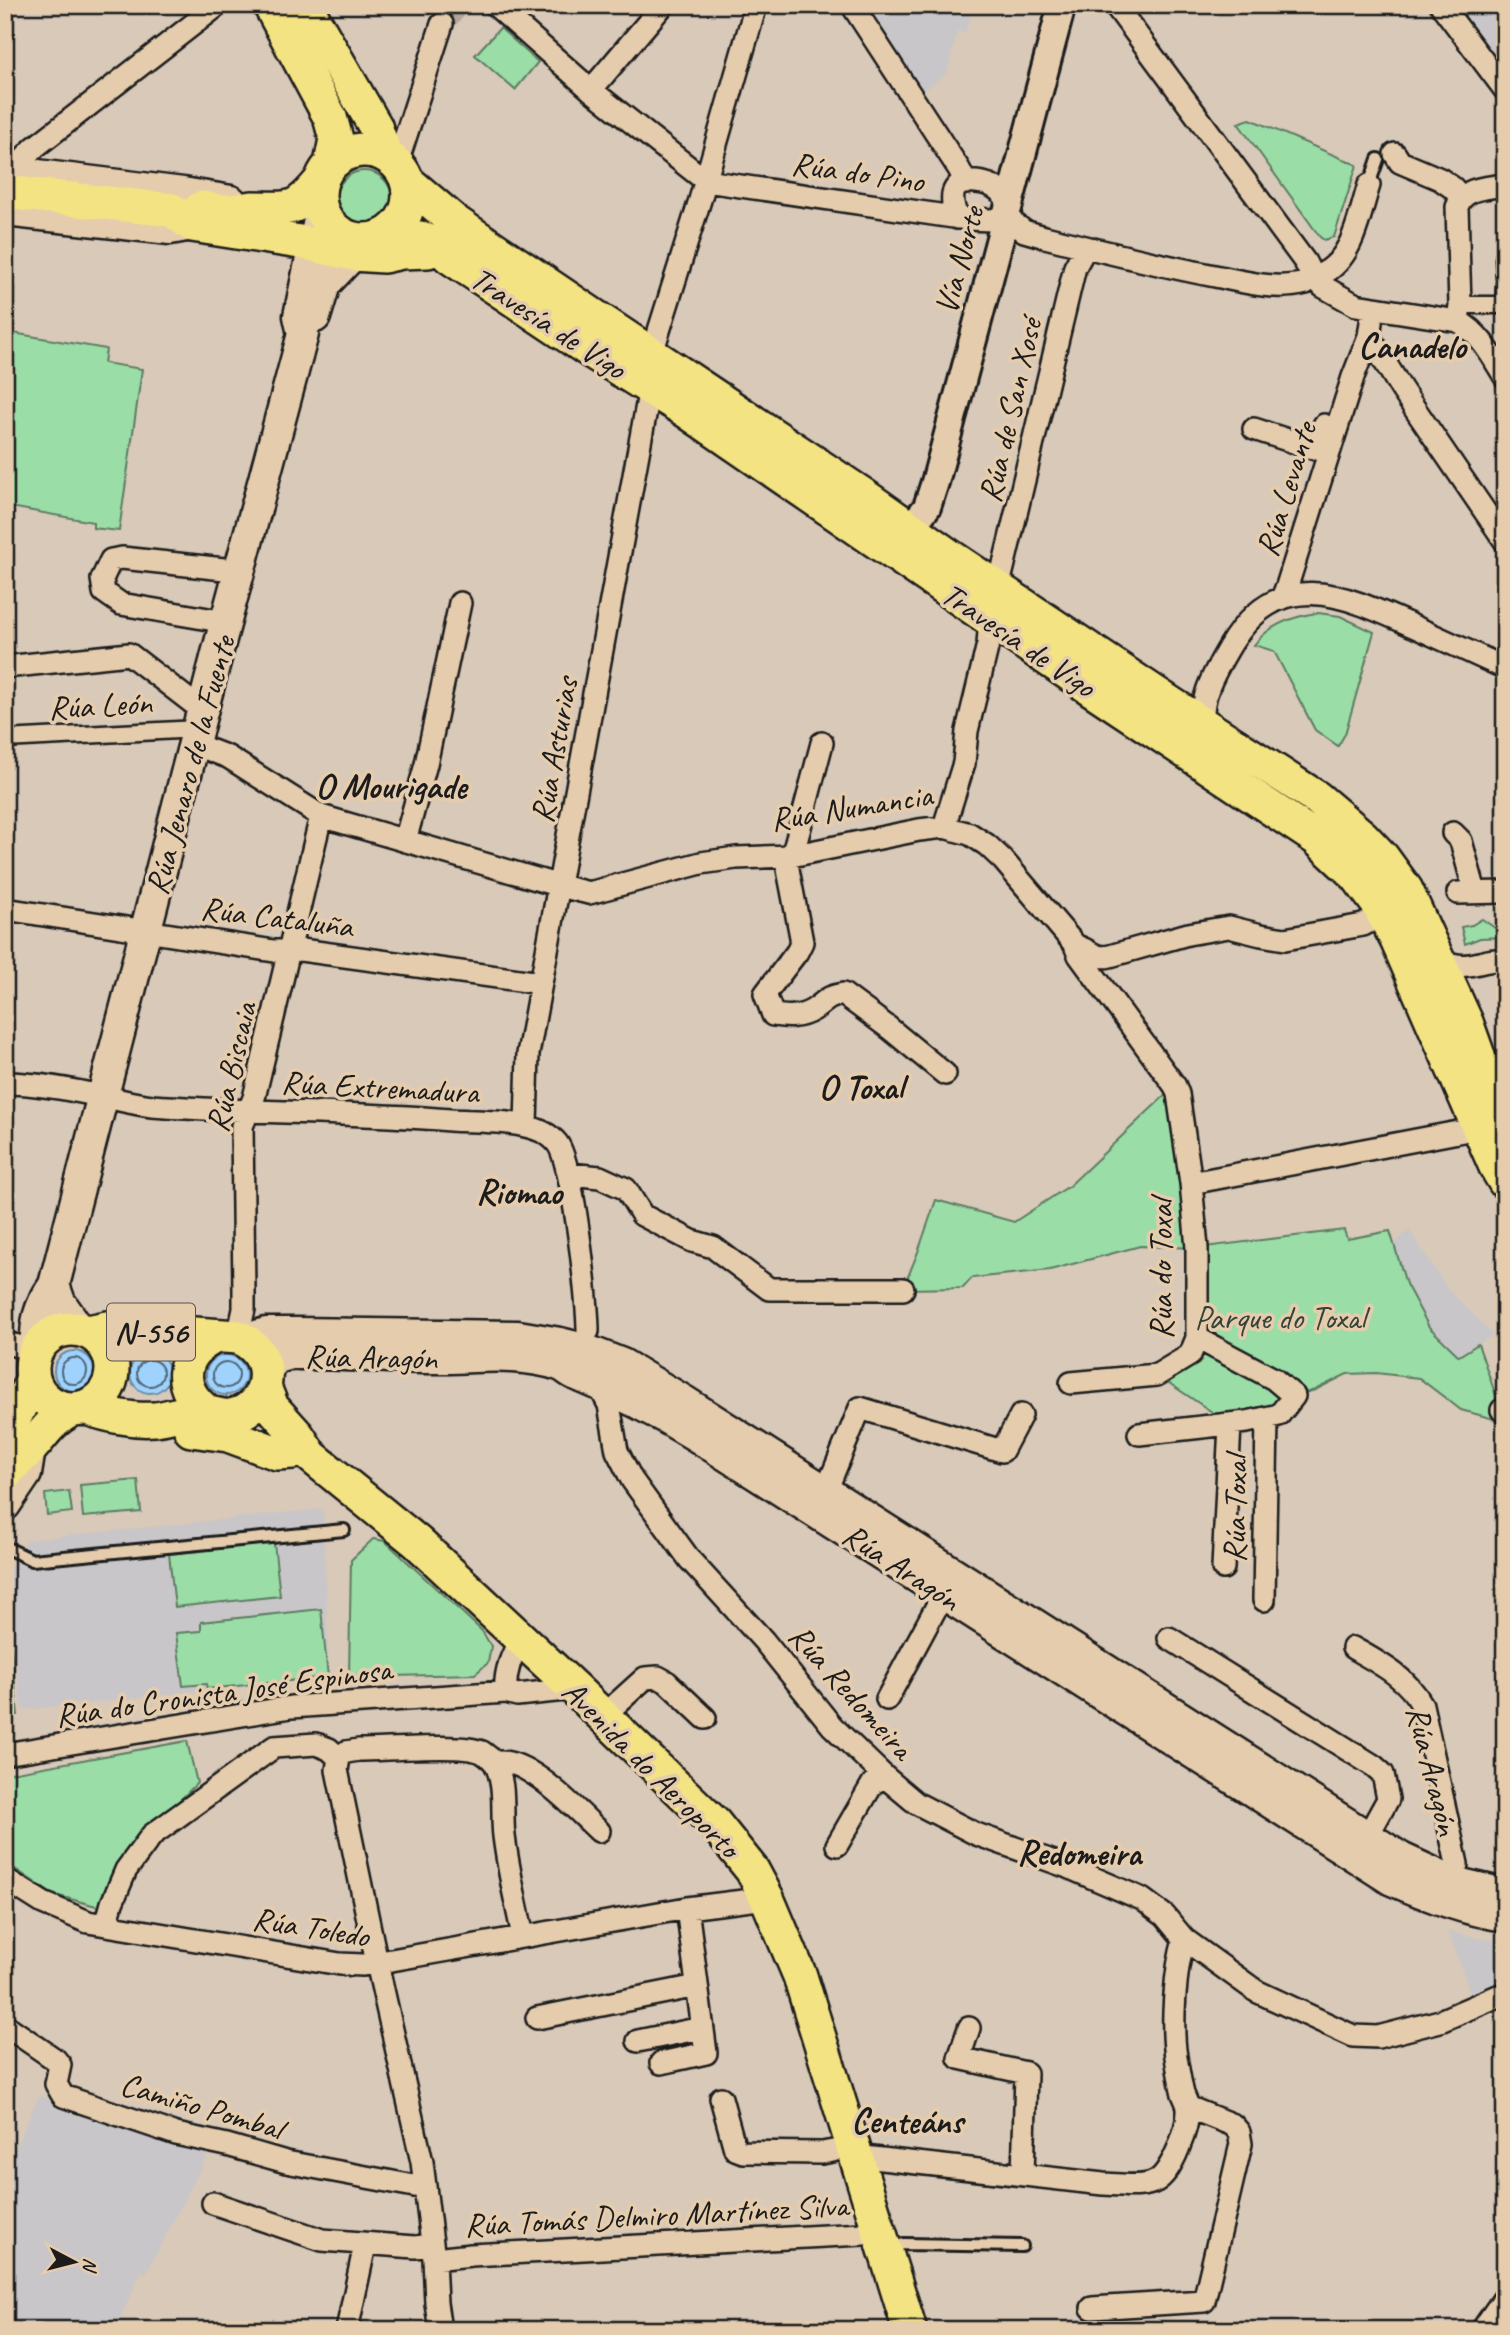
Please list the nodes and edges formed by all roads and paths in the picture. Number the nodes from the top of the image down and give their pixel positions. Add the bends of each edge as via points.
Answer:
1 (218, 5) edge
2 (270, 5) edge
3 (305, 5) edge
4 (495, 5) edge
5 (663, 5) edge
6 (756, 5) edge
7 (852, 5) edge
8 (1062, 5) edge
9 (1115, 5) edge
10 (1441, 5) edge
11 (442, 24) tunnel mouth
12 (591, 90) junction
13 (1505, 90) edge
14 (1386, 157) joint
15 (396, 166) junction
16 (19, 172) edge
17 (706, 181) junction
18 (966, 183) junction
19 (1370, 185) joint
20 (1505, 185) edge
21 (5, 192) edge
22 (1460, 197) junction
23 (251, 208) junction
24 (1008, 210) junction
25 (5, 211) edge
26 (182, 218) junction
27 (957, 218) junction
28 (344, 225) junction
29 (271, 237) junction
30 (1086, 247) junction
31 (1504, 259) edge
32 (1505, 277) edge
33 (1315, 279) junction
34 (1505, 285) edge
35 (313, 292) junction
36 (1373, 309) junction
37 (1459, 313) junction
38 (1369, 336) junction
39 (652, 354) junction
40 (1387, 366) junction
41 (1355, 371) junction
42 (1505, 377) edge
43 (650, 388) junction
44 (1346, 397) junction
45 (1254, 429) dead end
46 (852, 526) junction
47 (911, 527) junction
48 (1505, 541) edge
49 (241, 569) junction
50 (1282, 598) junction
51 (460, 603) dead end
52 (994, 604) junction
53 (226, 622) junction
54 (5, 667) edge
55 (1505, 668) edge
56 (1204, 709) junction
57 (198, 728) junction
58 (5, 739) edge
59 (822, 743) dead end
60 (1214, 769) junction
61 (321, 816) junction
62 (944, 827) junction
63 (1453, 833) dead end
64 (405, 841) junction
65 (791, 856) junction
66 (560, 886) junction
67 (1505, 892) edge
68 (1380, 907) junction
69 (5, 909) edge
70 (145, 932) junction
71 (1076, 946) junction
72 (289, 949) junction
73 (1439, 959) junction
74 (1505, 960) edge
75 (541, 983) junction
76 (945, 1074) dead end
77 (5, 1083) edge
78 (103, 1096) junction
79 (247, 1112) junction
80 (526, 1125) junction
81 (1492, 1129) edge
82 (569, 1174) junction
83 (1505, 1182) edge
84 (1191, 1183) junction
85 (54, 1284) junction
86 (903, 1289) dead end
87 (84, 1330) junction
88 (232, 1338) junction
89 (1197, 1338) junction
90 (578, 1348) junction
91 (25, 1357) edge
92 (264, 1379) junction
93 (597, 1382) junction
94 (1071, 1383) dead end
95 (78, 1409) junction
96 (219, 1414) junction
97 (1021, 1415) dead end
98 (1267, 1418) junction
99 (153, 1419) junction
100 (1230, 1424) junction
101 (1139, 1434) dead end
102 (18, 1444) edge
103 (302, 1454) junction
104 (5, 1475) edge
105 (826, 1492) junction
106 (5, 1505) edge
107 (344, 1530) dead end
108 (5, 1547) edge
109 (1223, 1568) dead end
110 (944, 1593) junction
111 (1264, 1600) dead end
112 (1170, 1638) dead end
113 (532, 1648) junction
114 (1353, 1648) dead end
115 (575, 1689) junction
116 (506, 1692) junction
117 (528, 1693) junction
118 (887, 1699) dead end
119 (603, 1716) junction
120 (705, 1718) dead end
121 (5, 1754) edge
122 (339, 1758) junction
123 (495, 1763) junction
124 (885, 1777) junction
125 (599, 1831) dead end
126 (1367, 1837) junction
127 (837, 1845) dead end
128 (5, 1879) edge
129 (1453, 1882) junction
130 (1505, 1894) edge
131 (767, 1898) junction
132 (688, 1908) junction
133 (1505, 1916) edge
134 (106, 1925) junction
135 (523, 1936) junction
136 (1184, 1939) junction
137 (377, 1963) junction
138 (697, 1986) junction
139 (1505, 1993) edge
140 (537, 2018) dead end
141 (5, 2025) edge
142 (702, 2028) junction
143 (970, 2028) dead end
144 (638, 2041) dead end
145 (661, 2063) dead end
146 (721, 2098) dead end
147 (1188, 2107) junction
148 (844, 2153) junction
149 (1023, 2175) junction
150 (425, 2188) junction
151 (213, 2203) dead end
152 (884, 2241) junction
153 (365, 2245) junction
154 (1022, 2246) dead end
155 (433, 2252) junction
156 (1505, 2297) edge
157 (1092, 2308) dead end
158 (347, 2330) edge
159 (440, 2330) edge
160 (910, 2330) edge
161 (1482, 2330) edge

1 - 16 street via 35,147 26,156 27,166
2 - 28 main road via 330,117
3 - 15 main road, Travesía de Vigo
4 - 12 street, Rúa do Pino
5 - 12 street
6 - 17 street
7 - 18 street
8 - 24 street, Vía Norte
9 - 33 street
10 - 13 street
11 - 15 street
12 - 17 street, Rúa do Pino
14 - 19 lane
14 - 22 street via 1453,188
15 - 28 main road via 409,201 402,219
15 - 28 main road via 376,150 356,150 338,157
15 - 39 main road, Travesía de Vigo via 455,222
16 - 23 main road via 183,193
17 - 27 street, Rúa do Pino
17 - 39 street
18 - 24 street via 995,187
18 - 27 street via 954,190
19 - 33 street via 1346,251 1334,268
20 - 22 street
21 - 26 main road
22 - 37 street
23 - 26 main road via 193,207
23 - 28 main road via 280,210 308,197
24 - 27 street, Rúa do Pino via 991,220
24 - 30 street via 1024,231
24 - 47 street, Vía Norte via 927,508
25 - 26 main road via 170,229
26 - 29 main road, Travesía de Vigo
28 - 29 main road, Travesía de Vigo
28 - 35 main road, Rúa Jenaro de la Fuente
28 - 35 main road via 347,277
28 - 43 main road, Travesía de Vigo via 421,236
29 - 35 main road via 302,271
30 - 33 street via 1263,285 1289,288
30 - 52 street, Rúa de San Xosé via 1075,267
31 - 32 street
33 - 36 street via 1356,305
34 - 37 street via 1504,305
35 - 49 main road, Rúa Jenaro de la Fuente via 299,316 303,334
36 - 37 street
36 - 38 street, Rúa Levante
37 - 42 street
38 - 40 street
38 - 41 street, Rúa Levante
39 - 47 main road, Travesía de Vigo
40 - 41 street via 1374,362
40 - 48 street
41 - 44 street, Rúa Levante
43 - 46 main road, Travesía de Vigo
43 - 66 street, Rúa Asturias
44 - 45 street, Rúa Levante via 1330,409 1315,449
44 - 50 street, Rúa Levante
46 - 47 street
46 - 52 main road, Travesía de Vigo
47 - 52 main road, Travesía de Vigo
49 - 53 main road, Rúa Jenaro de la Fuente
49 - 53 street via 122,558 111,560 102,579 104,592 121,604
50 - 55 street via 1314,594 1347,598
50 - 56 street via 1243,625 1217,667
51 - 64 street
52 - 56 main road, Travesía de Vigo via 1170,703
52 - 60 main road, Travesía de Vigo
52 - 62 street, Rúa de San Xosé via 964,763
53 - 57 main road, Rúa Jenaro de la Fuente
54 - 57 street, Rúa Numancia via 129,654
56 - 60 street
56 - 73 main road, Travesía de Vigo via 1317,798 1382,857 1406,890
57 - 58 street, Rúa León
57 - 61 street, Rúa Numancia via 228,757
57 - 70 main road, Rúa Jenaro de la Fuente
59 - 65 street
60 - 68 main road, Travesía de Vigo via 1317,838 1351,870
61 - 64 street, Rúa Numancia
61 - 72 street, Rúa Biscaia
62 - 65 street, Rúa Numancia
62 - 71 street, Rúa Numancia via 970,834 987,845
63 - 67 street via 1461,841 1466,893
64 - 66 street, Rúa Numancia
65 - 66 street, Rúa Numancia via 702,863 589,893
65 - 76 street via 787,864 803,942 765,994 773,1015 794,1018 813,1010 828,996 843,994
66 - 75 street, Rúa Asturias
68 - 71 street via 1374,919 1363,925 1285,939 1229,927 1104,958
68 - 73 main road via 1419,947
68 - 81 main road, Travesía de Vigo
69 - 70 street, Rúa Cataluña
70 - 72 street, Rúa Cataluña via 274,951
70 - 78 main road, Rúa Jenaro de la Fuente
71 - 84 street, Rúa do Toxal via 1175,1086
72 - 75 street, Rúa Cataluña
72 - 79 street, Rúa Biscaia
73 - 74 street via 1462,967
73 - 81 main road, Travesía de Vigo via 1466,1022
75 - 80 street, Rúa Asturias via 528,1054
77 - 78 street, Rúa Extremadura
78 - 79 street, Rúa Extremadura via 142,1105
78 - 85 main road, Rúa Jenaro de la Fuente
79 - 80 street, Rúa Extremadura
79 - 88 street, Rúa Biscaia via 242,1126 244,1309
80 - 82 street, Rúa Extremadura via 557,1142
81 - 83 main road, Travesía de Vigo via 1496,1167
81 - 84 street, Rúa do Toxal
82 - 86 street via 600,1177 625,1189 642,1215 713,1247 769,1289
82 - 90 street, Rúa Extremadura via 588,1307
84 - 89 street, Rúa do Toxal
85 - 87 main road via 60,1302
85 - 91 main road, Rúa Jenaro de la Fuente via 40,1308
87 - 88 main road, Rúa Aragón / N-556
87 - 91 main road, Rúa Aragón via 60,1330
87 - 95 main road via 107,1348 113,1371 105,1393
88 - 90 main road, Rúa Aragón via 265,1333 462,1334 518,1336
88 - 92 main road, Rúa Aragón via 259,1353
88 - 96 main road via 201,1343 186,1366 189,1394
89 - 94 street, Rúa do Toxal via 1190,1355 1157,1375
89 - 98 street, Rúa Toxal via 1274,1379 1294,1396 1279,1415
90 - 92 main road, Rúa Aragón via 544,1361 478,1355 291,1354 277,1358
90 - 93 main road, Rúa Aragón via 573,1374
90 - 105 main road, Rúa Aragón via 640,1375
91 - 95 main road, Rúa Aragón via 43,1397 60,1408
91 - 102 main road
92 - 96 main road, Rúa Aragón via 251,1407 240,1413
92 - 103 main road, Avenida do Aeroporto via 272,1407 298,1436
93 - 110 main road, Rúa Aragón via 649,1407
93 - 124 street, Rúa Redomeira via 609,1405 617,1451 627,1471 690,1560 765,1641 832,1726
95 - 99 main road, Rúa Aragón
95 - 102 main road
96 - 99 main road, Rúa Aragón via 184,1413
96 - 103 main road, Avenida do Aeroporto
97 - 105 street, Rúa Aragón via 1002,1451 860,1408
98 - 100 street, Rúa Toxal
98 - 111 street, Rúa Toxal
99 - 103 main road via 166,1427 228,1435 269,1451
100 - 101 street, Rúa Toxal
100 - 109 street, Rúa Toxal
102 - 104 main road
102 - 106 main road via 26,1474
103 - 113 main road, Avenida do Aeroporto via 417,1542
105 - 126 main road, Rúa Aragón
107 - 108 lane via 32,1560
110 - 118 street
110 - 133 main road, Rúa Aragón via 1392,1880 1480,1912
112 - 126 street via 1383,1774 1388,1799
113 - 115 main road, Avenida do Aeroporto
113 - 116 street via 511,1656
113 - 117 street
114 - 129 street, Rúa Aragón via 1402,1679 1422,1705 1457,1864
115 - 117 street, Rúa do Cronista José Espinosa
115 - 119 main road, Avenida do Aeroporto
116 - 117 street, Rúa do Cronista José Espinosa
116 - 121 street, Rúa do Cronista José Espinosa via 291,1707
119 - 120 street via 645,1678 658,1677
119 - 131 main road, Avenida do Aeroporto via 715,1824 752,1870
122 - 123 street via 346,1752 446,1748 472,1749
122 - 134 street via 316,1744 274,1747 152,1835 126,1870
122 - 137 street via 337,1770
123 - 125 street via 502,1760 527,1769
123 - 135 street
124 - 127 street via 873,1783
124 - 136 street, Rúa Redomeira via 916,1803 951,1823 1142,1899 1165,1916
126 - 129 main road, Rúa Aragón
128 - 134 street, Rúa Toledo via 55,1909
129 - 130 main road, Rúa Aragón
131 - 132 street
131 - 148 main road, Avenida do Aeroporto via 800,1976
132 - 135 street
132 - 138 street
134 - 137 street, Rúa Toledo via 340,1964
135 - 137 street
136 - 139 street, Rúa Redomeira via 1256,1991 1353,2036 1378,2037 1440,2021
136 - 147 street via 1175,1989 1175,2054
137 - 150 street, Rúa Toledo
138 - 140 street
138 - 142 street
141 - 150 street, Camiño Pombal via 56,2060 60,2066 55,2084 63,2096 176,2134 286,2162
142 - 144 street
142 - 145 street via 706,2053
143 - 149 street via 959,2058 1026,2073
146 - 148 street via 735,2149
147 - 149 street via 1172,2162 1156,2181 1103,2184
147 - 157 street via 1233,2124 1241,2144 1204,2301
148 - 149 street
148 - 152 main road, Avenida do Aeroporto
150 - 155 street, Rúa Toledo
151 - 153 street, Rúa Tomás Delmiro Martínez Silva via 322,2241
152 - 154 lane
152 - 155 street, Rúa Tomás Delmiro Martínez Silva via 471,2255
152 - 160 main road, Avenida do Aeroporto
153 - 155 street, Rúa Tomás Delmiro Martínez Silva
153 - 158 street
155 - 159 street, Rúa Toledo
156 - 161 street

